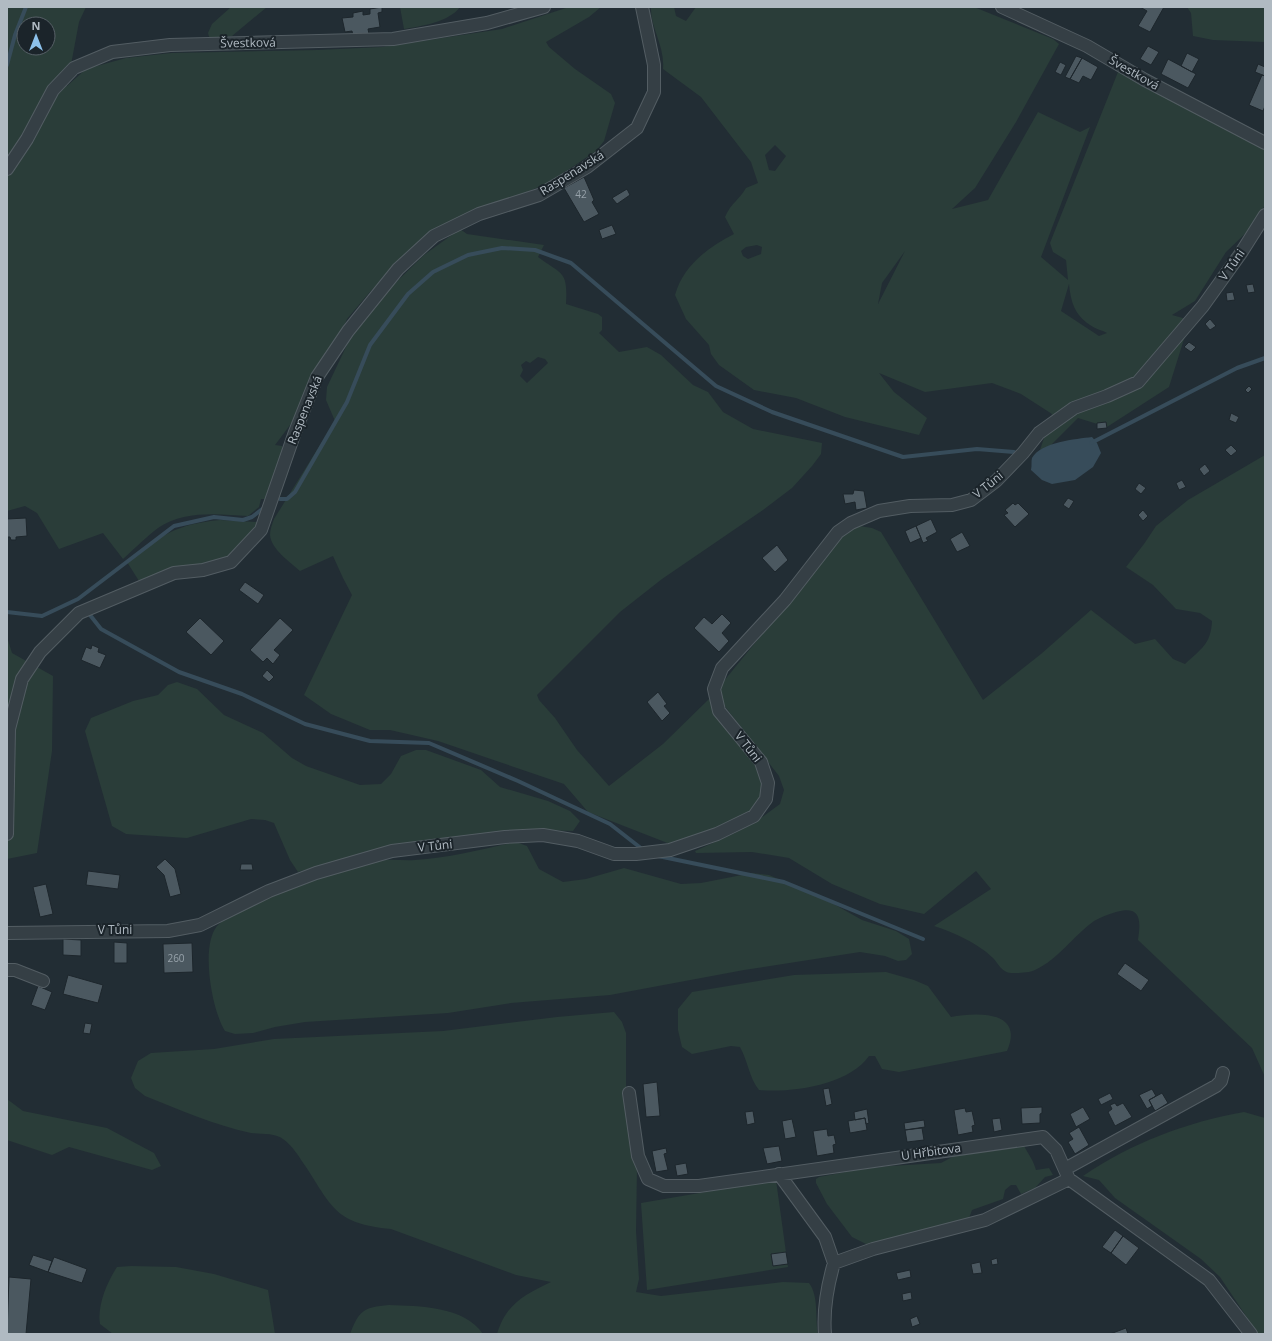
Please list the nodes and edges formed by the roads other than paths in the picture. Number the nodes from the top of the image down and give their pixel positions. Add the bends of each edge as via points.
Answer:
1 (544, 7) edge
2 (642, 7) edge
3 (1002, 7) edge
4 (1265, 142) edge
5 (7, 169) edge
6 (1265, 215) edge
7 (7, 834) edge
8 (7, 933) edge
9 (7, 970) edge
10 (43, 981) dead end
11 (1223, 1073) dead end
12 (629, 1093) dead end
13 (779, 1174) junction
14 (1067, 1174) junction
15 (834, 1263) junction
16 (825, 1334) edge
17 (1251, 1334) edge

1 - 5 street, Švestková via 486,23 393,39 170,45 112,52 74,68 53,90 27,139
2 - 7 street, Raspenavská via 654,65 654,92 637,128 587,167 539,195 479,214 434,236 398,269 348,331 317,376 261,530 231,562 203,570 174,573 78,613 40,652 22,679 9,729
3 - 4 street, Švestková via 1087,46 1145,80
6 - 8 street, V Tůni via 1203,306 1138,382 1074,408 1039,433 996,481 971,500 952,505 879,510 851,523 838,532 785,600 722,668 714,689 719,710 761,762 768,783 766,799 754,816 717,834 670,850 636,854 614,854 578,841 543,835 504,837 392,851 316,873 269,891 200,925 168,931
9 - 10 street via 15,970
11 - 14 street via 1221,1081 1216,1086
12 - 13 street, U Hřbitova via 638,1156 648,1179 664,1186 699,1186
13 - 14 street, U Hřbitova via 1043,1137 1056,1150
13 - 15 street via 825,1237
14 - 15 street via 984,1220 873,1249
14 - 17 street via 1209,1280
15 - 16 street via 826,1291

